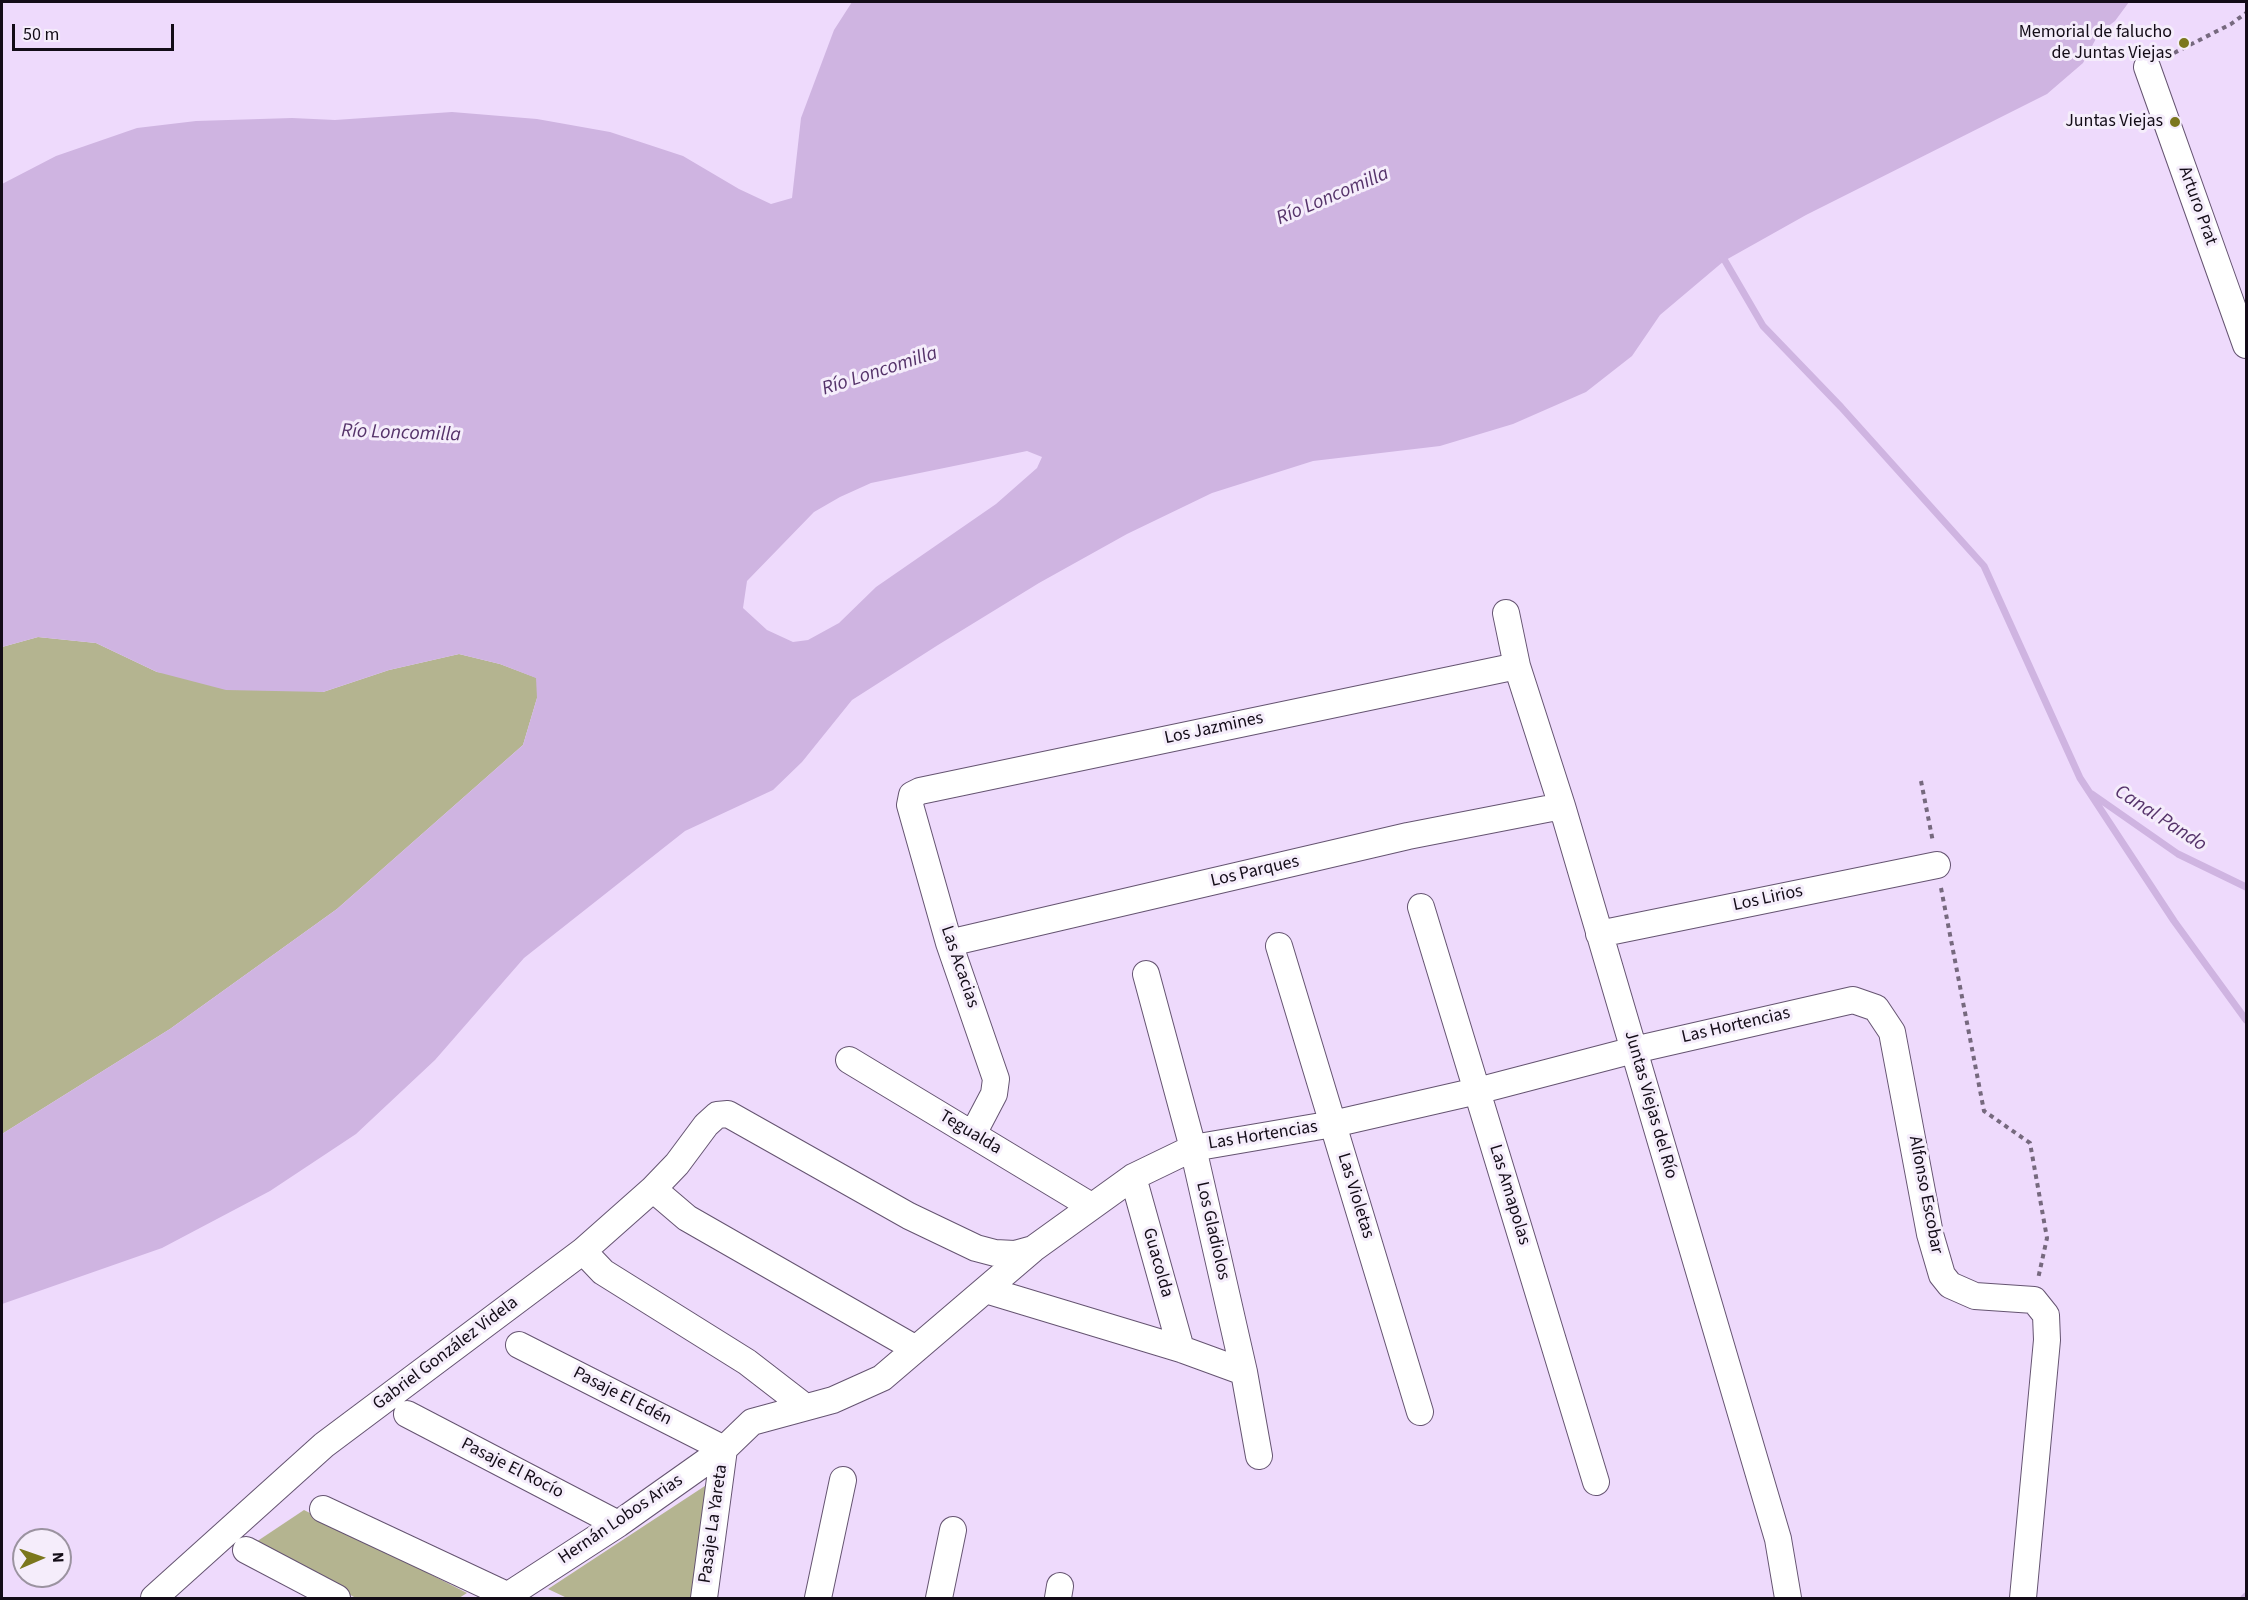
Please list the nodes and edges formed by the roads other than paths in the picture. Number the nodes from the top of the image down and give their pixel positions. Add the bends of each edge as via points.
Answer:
1 (2147, 67) road end
2 (2247, 345) edge
3 (1506, 613) dead end
4 (1517, 666) junction
5 (912, 795) joint
6 (1562, 806) junction
7 (1937, 865) road end
8 (1421, 908) dead end
9 (1599, 934) junction
10 (950, 943) junction
11 (1279, 946) dead end
12 (1146, 974) dead end
13 (1840, 1001) joint
14 (1634, 1050) junction
15 (849, 1060) dead end
16 (1477, 1091) junction
17 (735, 1118) joint
18 (1334, 1124) junction
19 (973, 1134) junction
20 (1193, 1148) junction
21 (1133, 1177) junction
22 (653, 1189) junction
23 (1090, 1206) junction
24 (1033, 1249) junction
25 (583, 1251) junction
26 (986, 1290) junction
27 (519, 1346) dead end
28 (916, 1349) junction
29 (1181, 1349) junction
30 (1244, 1372) junction
31 (804, 1406) junction
32 (1420, 1412) dead end
33 (407, 1414) dead end
34 (730, 1443) junction
35 (1259, 1456) dead end
36 (843, 1480) dead end
37 (1596, 1482) dead end
38 (323, 1509) dead end
39 (618, 1524) junction
40 (953, 1530) dead end
41 (246, 1550) dead end
42 (508, 1598) edge
43 (154, 1599) edge
44 (337, 1599) edge
45 (704, 1599) edge
46 (818, 1599) edge
47 (939, 1599) edge
48 (1788, 1599) edge
49 (2023, 1599) edge

1 - 2 street, Arturo Prat
3 - 4 street, Juntas Viejas del Río
4 - 5 street, Los Jazmines
4 - 6 street, Juntas Viejas del Río
5 - 10 street, Las Acacias via 910,805
6 - 9 street, Juntas Viejas del Río
6 - 10 street, Los Parques via 1408,836
7 - 9 street, Los Lirios
8 - 16 street, Las Amapolas
9 - 14 street, Juntas Viejas del Río
10 - 19 street, Las Acacias via 996,1079 994,1094
11 - 18 street, Las Violetas
12 - 20 street, Los Gladiolos
13 - 14 street, Las Hortencias
13 - 49 street, Alfonso Escobar via 1853,1000 1876,1008 1892,1032 1930,1234 1942,1275 1950,1285 1975,1296 2034,1300 2046,1315 2047,1340
14 - 16 street, Las Hortencias
14 - 48 street, Juntas Viejas del Río via 1778,1539
15 - 19 street, Tegualda
16 - 18 street, Las Hortencias
16 - 37 street, Las Amapolas
17 - 22 street, Gabriel González Videla via 717,1115
17 - 24 street, Las Hortencias via 909,1216 976,1248 1015,1254
18 - 20 street, Las Hortencias
18 - 32 street, Las Violetas
19 - 23 street, Tegualda
20 - 21 street, Las Hortencias
20 - 30 street, Los Gladiolos
21 - 23 street, Las Hortencias
21 - 29 street, Guacolda
22 - 25 street, Gabriel González Videla
22 - 28 street via 687,1218
23 - 24 street, Las Hortencias
24 - 26 street, Hernán Lobos Arias
25 - 31 street via 603,1272 747,1362
25 - 43 street, Gabriel González Videla via 324,1445
26 - 28 street, Hernán Lobos Arias
26 - 29 street
27 - 34 street, Pasaje El Edén
28 - 31 street, Hernán Lobos Arias via 882,1378 833,1400
29 - 30 street
30 - 35 street, Los Gladiolos
31 - 34 street, Hernán Lobos Arias via 753,1422
33 - 39 street, Pasaje El Rocío
34 - 39 street, Hernán Lobos Arias
34 - 45 street, Pasaje La Yareta
36 - 46 street
38 - 42 street
39 - 42 street, Hernán Lobos Arias
40 - 47 street
41 - 44 street

